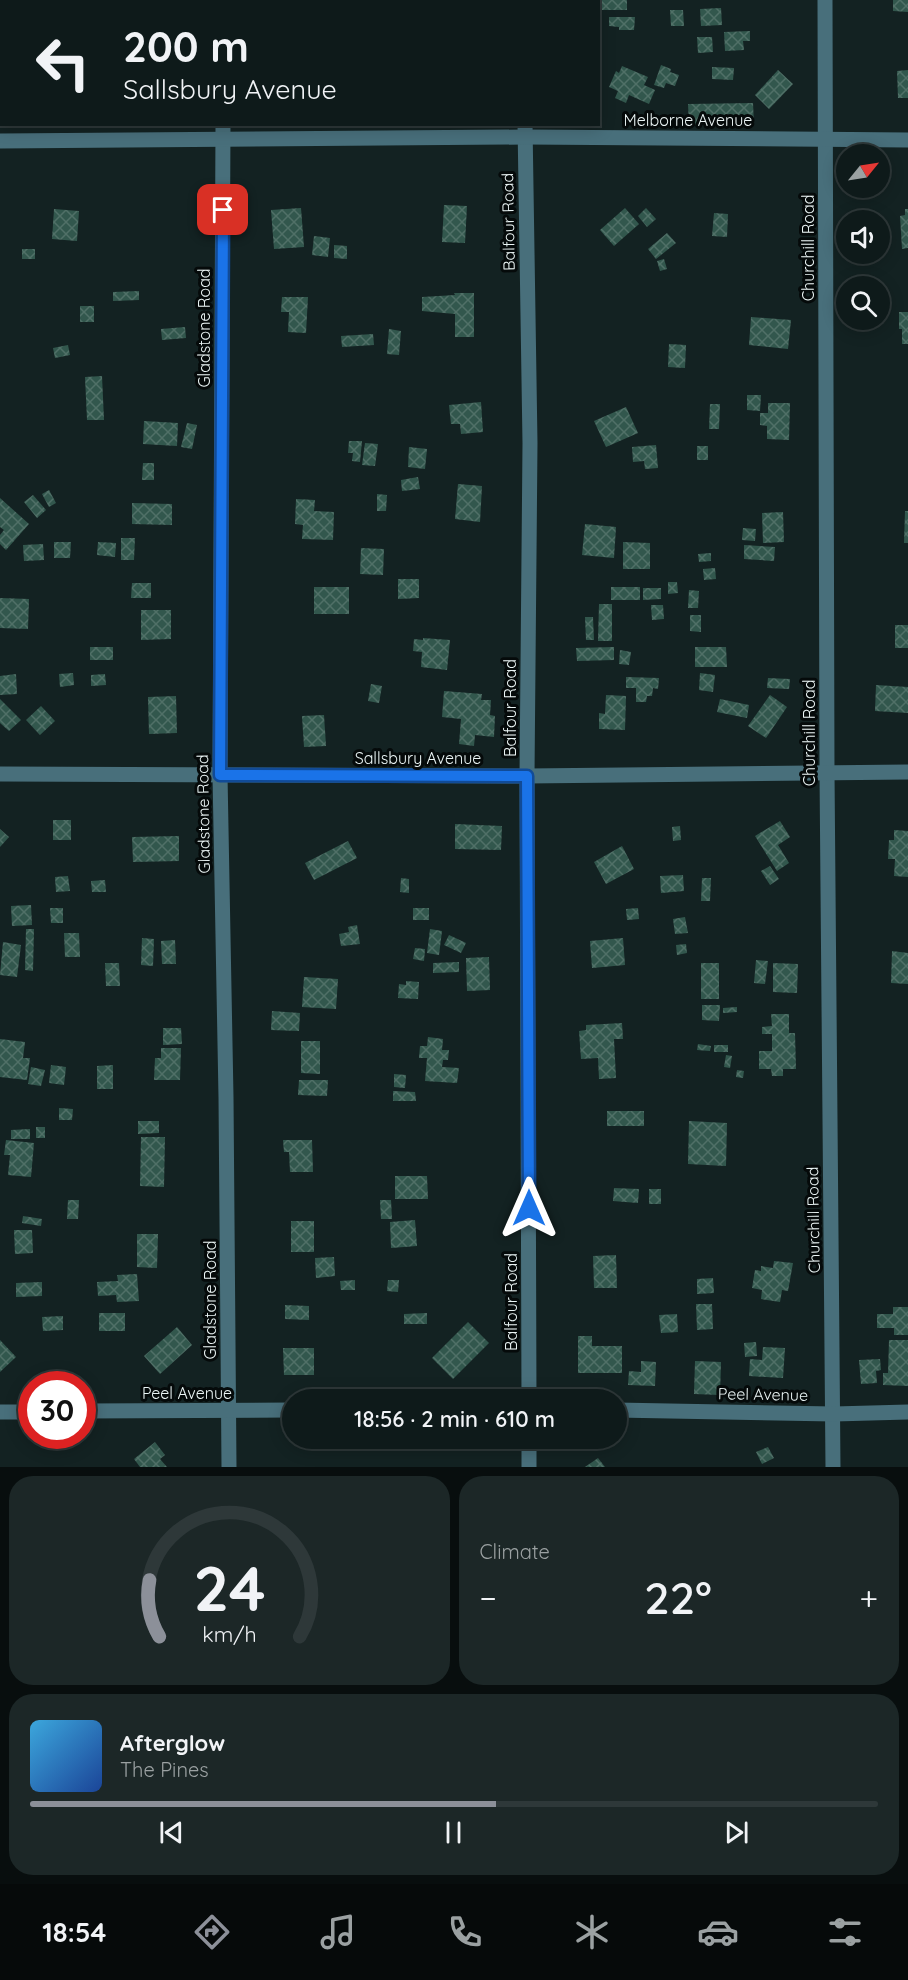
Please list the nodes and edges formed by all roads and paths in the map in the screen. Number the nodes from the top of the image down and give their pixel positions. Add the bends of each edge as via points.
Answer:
1 (825, 0) edge
2 (525, 131) edge
3 (223, 132) edge
4 (825, 139) junction
5 (908, 140) edge
6 (0, 141) edge
7 (826, 772) junction
8 (908, 772) edge
9 (0, 774) edge
10 (220, 775) junction
11 (527, 776) junction
12 (529, 1389) edge
13 (282, 1410) edge
14 (627, 1410) edge
15 (96, 1411) edge
16 (229, 1411) junction
17 (0, 1412) edge
18 (18, 1412) edge
19 (908, 1412) edge
20 (834, 1414) junction
21 (529, 1449) edge
22 (229, 1467) edge
23 (529, 1467) edge
24 (833, 1467) edge

1 - 4 street, Churchill Road
2 - 3 street, Melborne Avenue
2 - 4 street, Melborne Avenue
2 - 11 street, Balfour Road via 530,443
3 - 6 street, Melborne Avenue
3 - 10 street, Gladstone Road
4 - 5 street, Melborne Avenue
4 - 7 street, Churchill Road
7 - 8 street, Sallsbury Avenue
7 - 11 street, Sallsbury Avenue
7 - 20 street, Churchill Road
9 - 10 street, Sallsbury Avenue
10 - 11 street, Sallsbury Avenue
10 - 16 street, Gladstone Road
11 - 12 street, Balfour Road
13 - 16 street, Peel Avenue
14 - 20 street, Peel Avenue
15 - 16 street, Peel Avenue
16 - 22 street, Gladstone Road
17 - 18 street
19 - 20 street, Peel Avenue
20 - 24 street, Churchill Road
21 - 23 street

